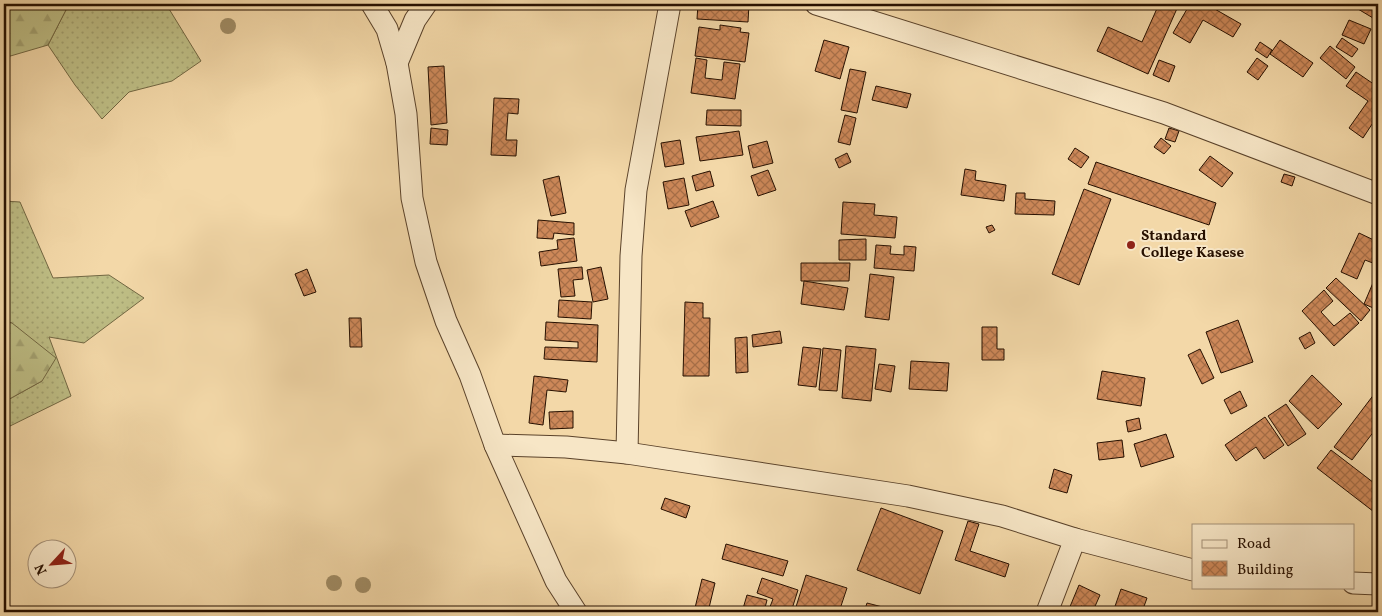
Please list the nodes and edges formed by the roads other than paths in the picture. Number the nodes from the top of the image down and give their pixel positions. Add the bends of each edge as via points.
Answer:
1 (372, 4) edge
2 (426, 4) edge
3 (670, 4) edge
4 (816, 4) edge
5 (397, 63) junction
6 (1378, 194) edge
7 (496, 445) junction
8 (627, 453) junction
9 (1075, 539) junction
10 (1192, 570) edge
11 (1354, 583) edge
12 (1378, 584) edge
13 (576, 612) edge
14 (1047, 612) edge

1 - 5 street via 386,29
2 - 5 street via 415,20
3 - 8 street via 636,190 630,256
4 - 6 street via 1164,113
5 - 7 street via 406,114 412,198 426,262
7 - 8 street
7 - 13 street via 556,581
8 - 9 street via 908,496 1002,516
9 - 10 street
9 - 14 street
11 - 12 street

